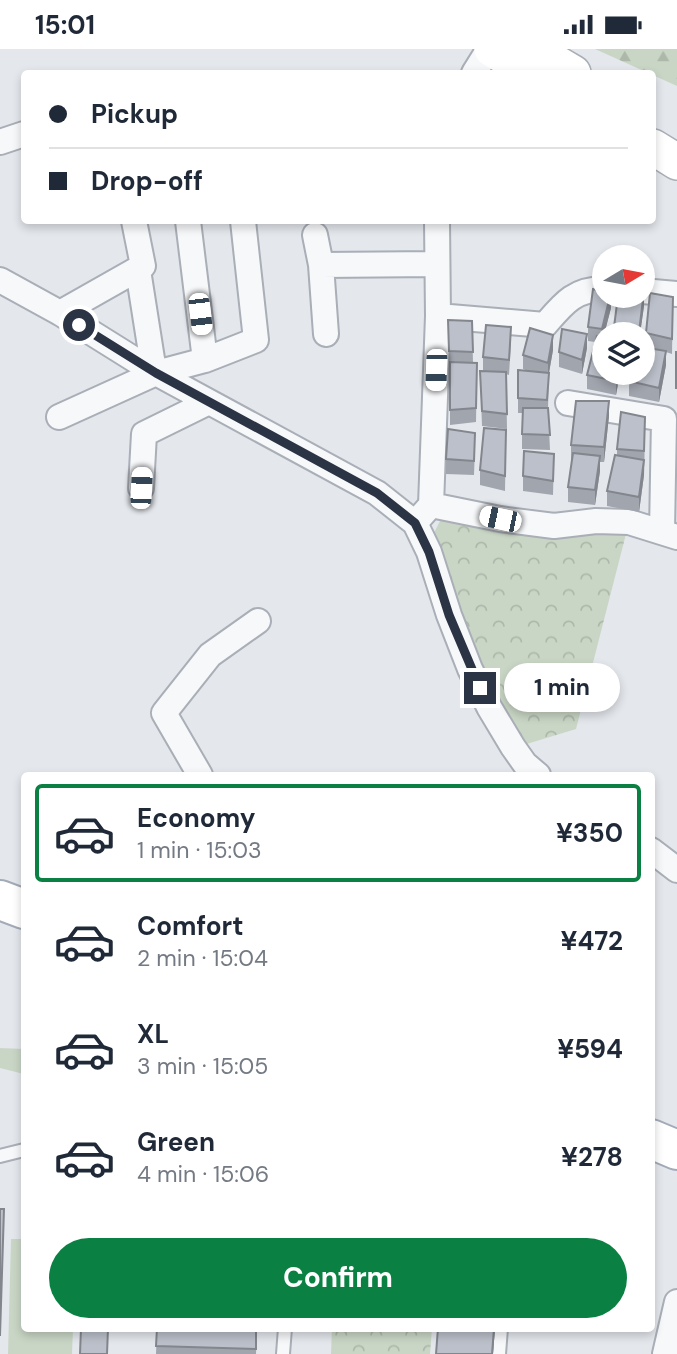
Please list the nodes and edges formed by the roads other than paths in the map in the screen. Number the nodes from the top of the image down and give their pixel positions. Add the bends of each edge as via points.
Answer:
1 (490, 49) edge
2 (532, 49) edge
3 (476, 70) edge
4 (527, 70) edge
5 (568, 70) edge
6 (656, 123) edge
7 (21, 135) edge
8 (677, 136) edge
9 (0, 142) edge
10 (656, 149) edge
11 (677, 162) edge
12 (135, 224) edge
13 (188, 224) edge
14 (243, 224) edge
15 (437, 224) edge
16 (315, 235) dead end
17 (436, 264) junction
18 (321, 265) junction
19 (138, 270) junction
20 (0, 280) edge
21 (592, 290) edge
22 (655, 292) edge
23 (677, 294) edge
24 (60, 313) junction
25 (438, 316) junction
26 (326, 334) dead end
27 (205, 360) junction
28 (156, 373) junction
29 (209, 402) junction
30 (568, 403) dead end
31 (59, 417) dead end
32 (141, 488) dead end
33 (431, 505) junction
34 (415, 523) junction
35 (670, 535) edge
36 (258, 621) dead end
37 (198, 772) edge
38 (534, 772) edge
39 (655, 853) edge
40 (677, 870) edge
41 (0, 900) edge
42 (21, 908) edge
43 (655, 1141) edge
44 (677, 1150) edge
45 (21, 1151) edge
46 (0, 1156) edge
47 (677, 1302) edge
48 (285, 1332) edge
49 (501, 1332) edge
50 (283, 1354) edge
51 (499, 1354) edge
52 (665, 1354) edge

1 - 3 street
1 - 4 street
2 - 5 street
6 - 8 street
7 - 9 street
10 - 11 street
12 - 19 street via 143,266
13 - 27 street
14 - 27 street via 256,340
15 - 17 street
16 - 18 street
17 - 18 street
17 - 25 street
18 - 26 street
19 - 24 street
19 - 28 street
20 - 24 street
21 - 25 street via 565,301 545,325
22 - 23 street
24 - 28 street
25 - 33 street
27 - 28 street
28 - 29 street
28 - 31 street
29 - 32 street via 144,434
29 - 34 street via 377,493
30 - 35 street via 664,419
33 - 34 street
33 - 35 street via 554,526 629,522
34 - 38 street via 470,669 513,747
36 - 37 street via 210,656 164,713
39 - 40 street
41 - 42 main road
43 - 44 main road
45 - 46 lane
47 - 52 street
48 - 50 lane
49 - 51 lane

